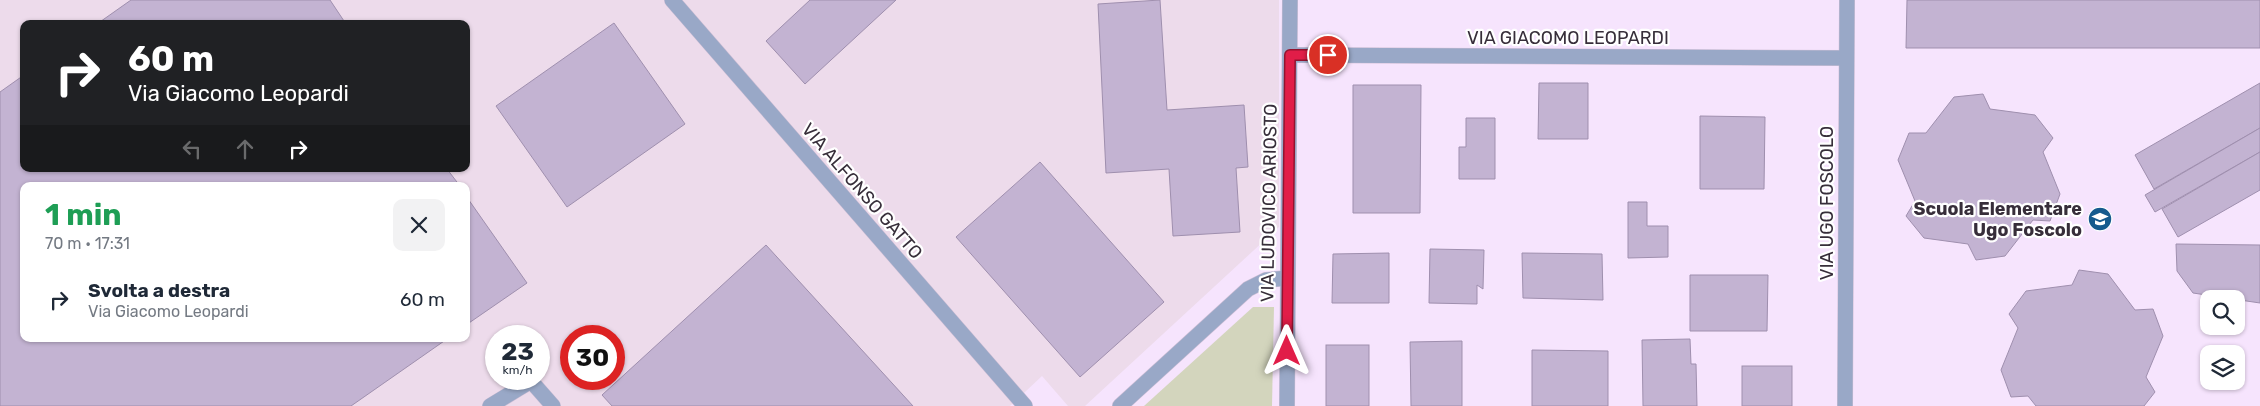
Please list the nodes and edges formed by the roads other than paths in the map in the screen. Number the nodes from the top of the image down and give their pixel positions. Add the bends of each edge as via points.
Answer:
1 (672, 0) edge
2 (1290, 0) edge
3 (1847, 0) edge
4 (1290, 55) junction
5 (1846, 58) junction
6 (1287, 278) junction
7 (490, 406) edge
8 (553, 406) edge
9 (1025, 406) edge
10 (1120, 406) edge
11 (1286, 406) edge
12 (1845, 406) edge

1 - 9 street, VIA ALFONSO GATTO
2 - 4 street, VIA LUDOVICO ARIOSTO
3 - 5 street, VIA UGO FOSCOLO
4 - 5 street, VIA GIACOMO LEOPARDI
4 - 6 street, VIA LUDOVICO ARIOSTO
5 - 12 street, VIA UGO FOSCOLO
6 - 10 street via 1266,280 1248,289
6 - 11 street, VIA LUDOVICO ARIOSTO
7 - 8 street via 531,381

